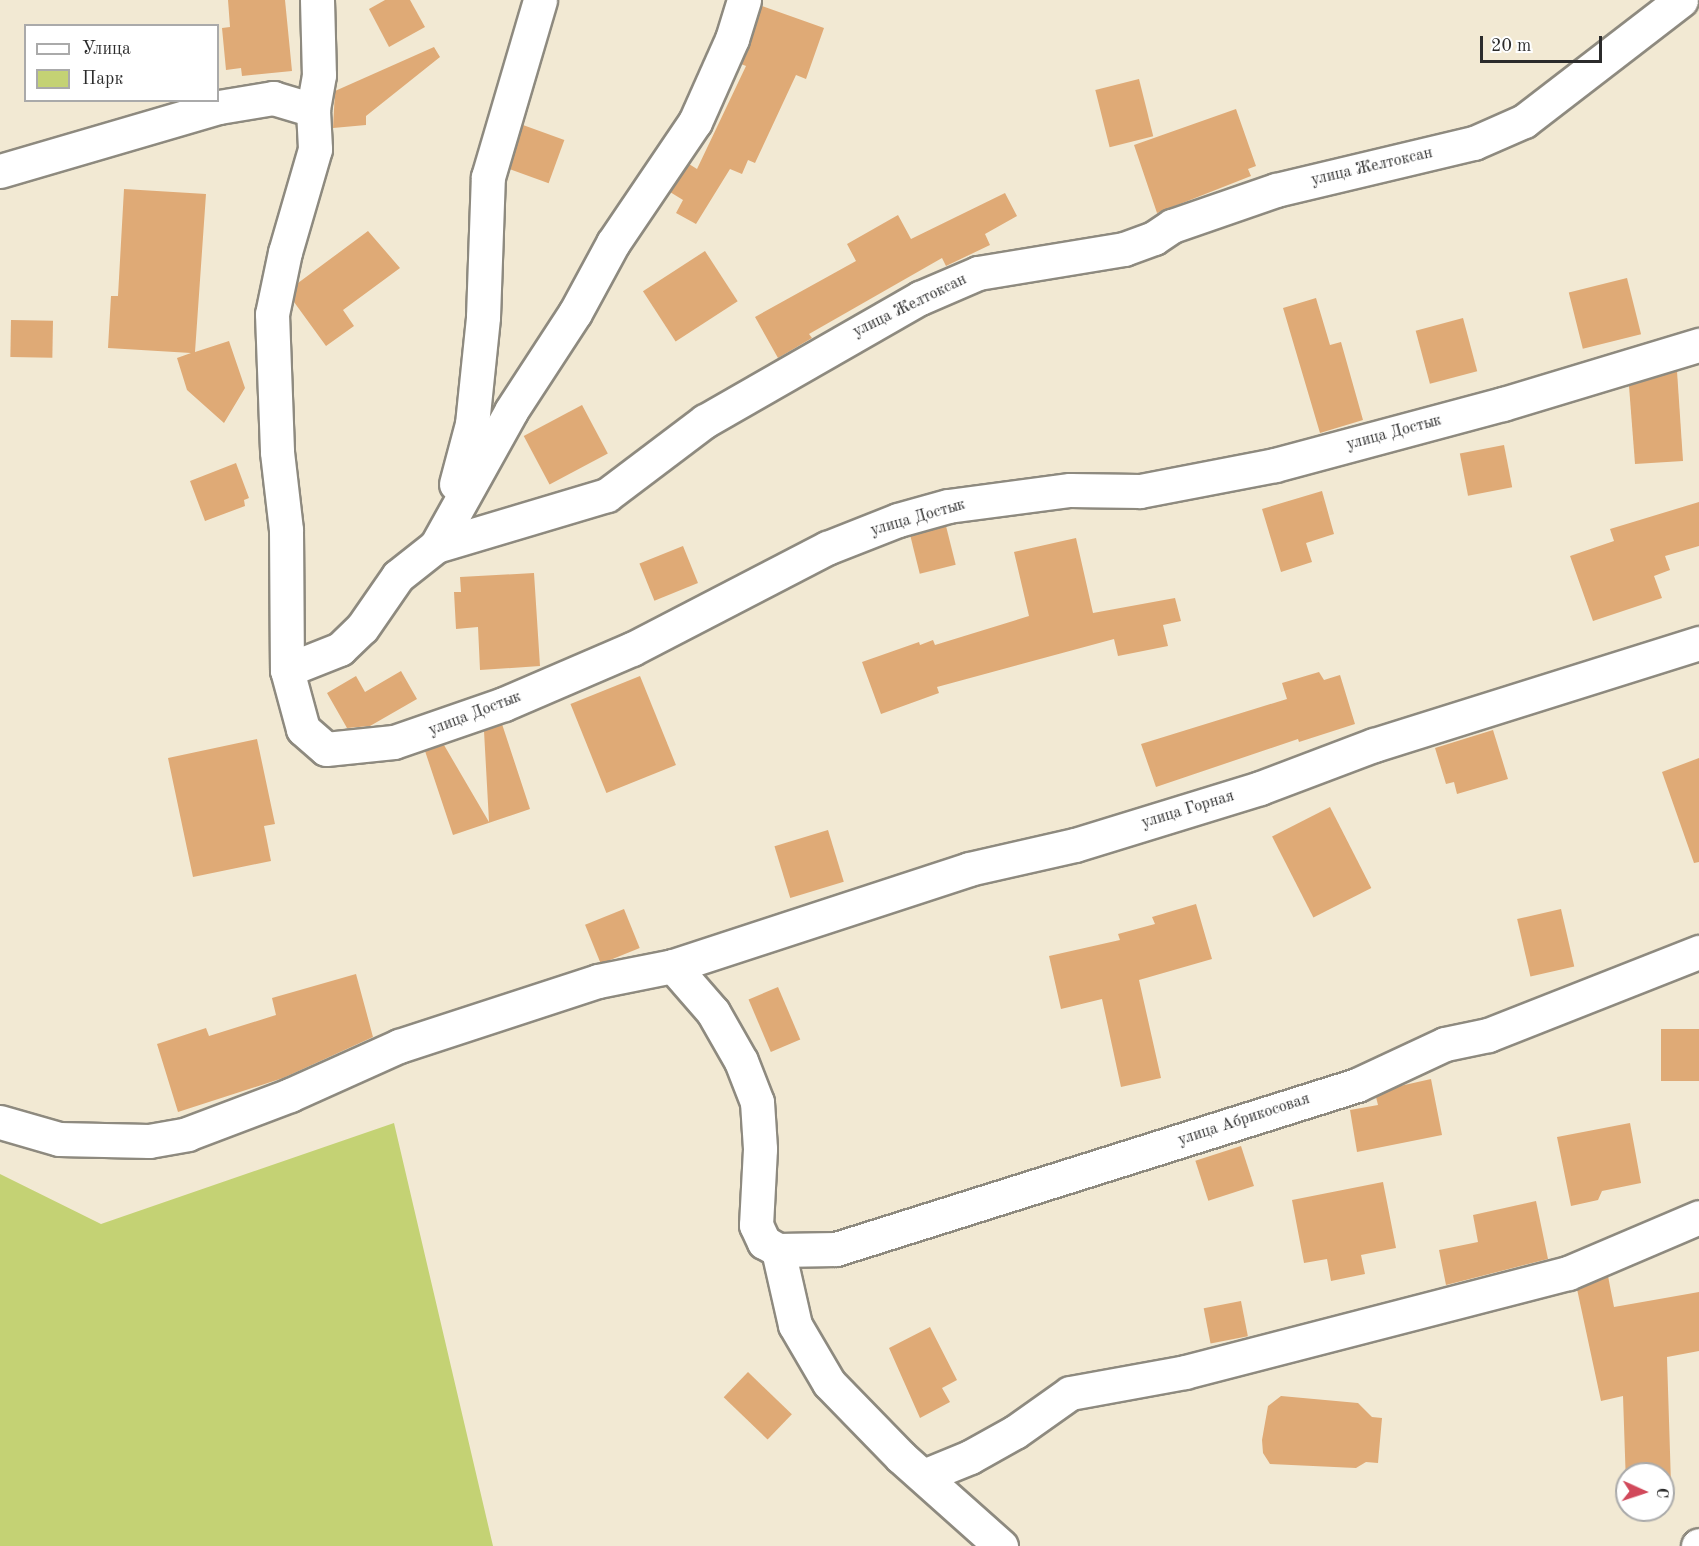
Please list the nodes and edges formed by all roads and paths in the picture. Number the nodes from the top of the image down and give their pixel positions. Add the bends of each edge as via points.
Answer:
1 (316, 0) edge
2 (540, 0) edge
3 (744, 0) edge
4 (1681, 0) edge
5 (313, 110) junction
6 (0, 171) edge
7 (1699, 345) edge
8 (436, 546) junction
9 (1699, 643) edge
10 (287, 670) junction
11 (1699, 952) edge
12 (673, 966) junction
13 (0, 1122) edge
14 (1699, 1217) edge
15 (778, 1250) junction
16 (926, 1475) junction
17 (1001, 1546) edge

1 - 5 street, улица Достык via 319,75
2 - 8 street via 488,177 483,317 472,424
3 - 8 street via 732,39 695,122 613,243
4 - 8 street, улица Желтоксан via 1514,126 1474,143 1276,190 1172,226 1154,238 1124,249 978,273 864,328 705,421 607,495
5 - 6 street via 273,98 219,107
5 - 10 street, улица Достык via 315,149 272,314 277,452 286,530
7 - 10 street, улица Достык via 1503,404 1275,465 1140,491 1070,490 959,504 898,520 827,548 632,649 504,704 394,742 326,749 303,729
8 - 10 street, улица Желтоксан via 398,576 362,628 340,649
9 - 12 street, улица Горная via 1374,745 1260,788 1075,845 969,869
11 - 15 street, улица Абрикосовая via 1488,1035 1445,1044 1357,1085 836,1249
12 - 13 street, улица Горная via 598,981 399,1046 290,1095 187,1134 149,1141 59,1139
12 - 15 street via 713,1012 741,1061 757,1102 760,1149 756,1225 764,1242
14 - 16 street via 1568,1273 1185,1372 1070,1394 1016,1432
15 - 16 street via 795,1325 829,1383 902,1457
16 - 17 street

